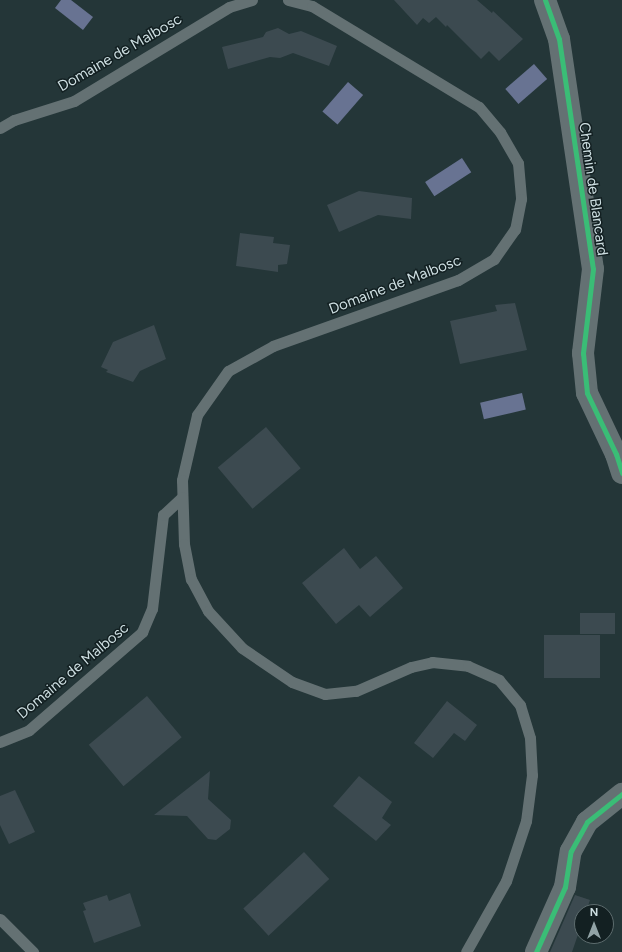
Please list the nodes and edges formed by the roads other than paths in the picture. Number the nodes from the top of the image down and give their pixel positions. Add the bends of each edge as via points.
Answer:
1 (252, 0) edge
2 (288, 0) edge
3 (545, 0) edge
4 (0, 128) edge
5 (620, 458) edge
6 (182, 497) junction
7 (0, 742) edge
8 (622, 794) edge
9 (0, 919) edge
10 (33, 952) edge
11 (466, 952) edge
12 (536, 952) edge

1 - 4 lane, Domaine de Malbosc via 229,7 74,101 14,120
2 - 6 lane, Domaine de Malbosc via 312,6 479,108 500,132 518,163 520,199 515,229 494,259 458,280 273,346 228,371 197,415 182,480
3 - 5 street, Chemin de Blancard via 559,40 593,269 583,353 587,393
6 - 7 lane, Domaine de Malbosc via 164,515 152,609 142,632 29,730
6 - 11 lane, Domaine de Malbosc via 184,544 191,579 208,611 242,648 292,682 325,694 356,691 412,667 439,662 468,666 499,680 520,705 530,738 532,775 526,821 506,881
8 - 12 street via 587,822 571,851 565,887
9 - 10 lane

